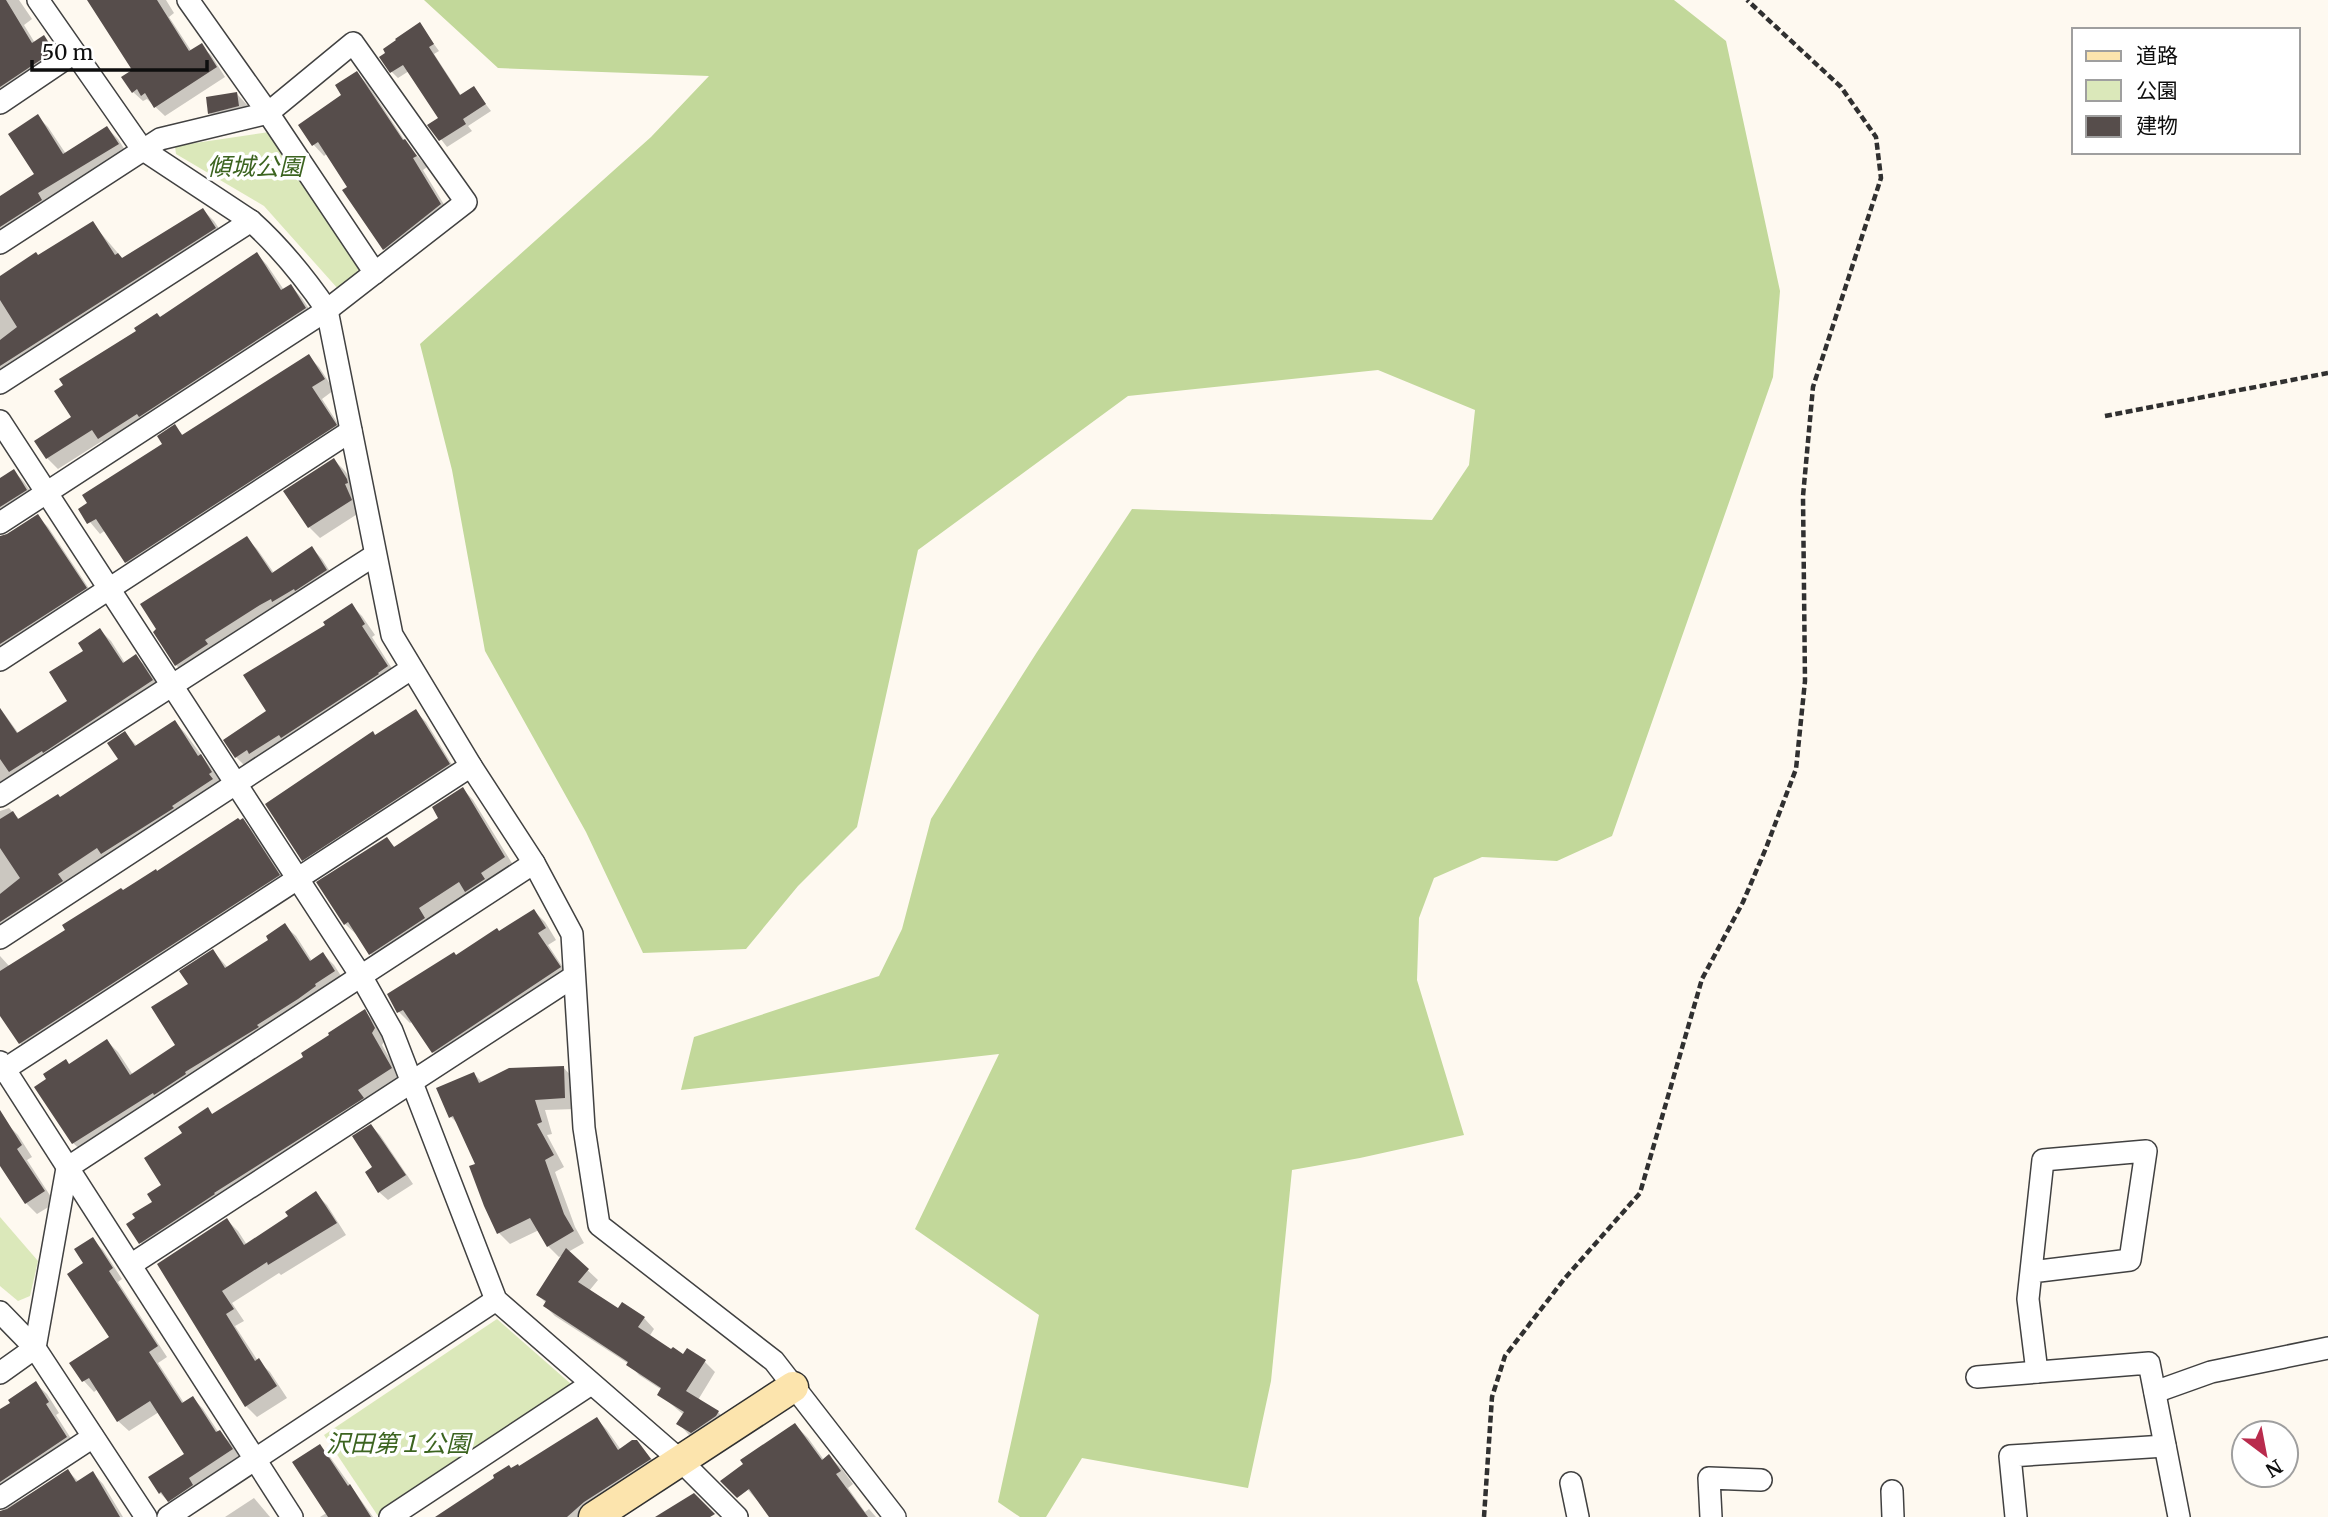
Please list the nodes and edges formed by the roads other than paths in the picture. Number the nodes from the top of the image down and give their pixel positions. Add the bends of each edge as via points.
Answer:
1 (38, 0) edge
2 (188, 0) edge
3 (74, 53) junction
4 (0, 103) edge
5 (268, 113) junction
6 (142, 149) junction
7 (251, 221) junction
8 (0, 243) edge
9 (375, 273) junction
10 (327, 310) junction
11 (0, 383) edge
12 (0, 421) edge
13 (351, 430) junction
14 (47, 493) junction
15 (0, 523) edge
16 (375, 555) junction
17 (108, 589) junction
18 (0, 660) edge
19 (411, 669) junction
20 (171, 686) junction
21 (471, 766) junction
22 (235, 784) junction
23 (0, 796) edge
24 (534, 863) junction
25 (298, 879) junction
26 (0, 937) edge
27 (361, 976) junction
28 (573, 977) junction
29 (2, 1066) edge
30 (413, 1082) junction
31 (67, 1168) junction
32 (132, 1264) junction
33 (2031, 1272) junction
34 (496, 1300) junction
35 (0, 1312) edge
36 (35, 1348) junction
37 (2328, 1348) edge
38 (2037, 1372) junction
39 (0, 1373) edge
40 (1977, 1377) dead end
41 (590, 1384) junction
42 (793, 1387) junction
43 (2155, 1392) junction
44 (93, 1437) junction
45 (2165, 1446) junction
46 (254, 1460) junction
47 (681, 1461) junction
48 (1761, 1480) dead end
49 (1571, 1483) dead end
50 (1892, 1491) dead end
51 (0, 1497) edge
52 (146, 1517) edge
53 (168, 1517) edge
54 (292, 1517) edge
55 (390, 1517) edge
56 (594, 1517) edge
57 (737, 1517) edge
58 (895, 1517) edge
59 (1578, 1517) edge
60 (1712, 1517) edge
61 (1893, 1517) edge
62 (2016, 1517) edge
63 (2179, 1517) edge

1 - 3 street
2 - 5 street
3 - 4 street
3 - 6 street
5 - 6 street via 160,139
5 - 9 street
5 - 9 street via 354,43 466,202
6 - 7 street
6 - 8 street
7 - 10 street via 309,283
7 - 11 street
9 - 10 street
10 - 13 street
10 - 14 street
12 - 14 street
13 - 16 street
13 - 17 street
14 - 15 street
14 - 17 street
16 - 19 street via 392,635
16 - 20 street
17 - 18 street
17 - 20 street
19 - 21 street
19 - 22 street
20 - 22 street
20 - 23 street
21 - 24 street
21 - 25 street
22 - 25 street
22 - 26 street
24 - 27 street
24 - 28 street via 572,934
25 - 27 street
25 - 29 street
27 - 30 street via 392,1031
27 - 31 street
28 - 30 street
28 - 42 street via 584,1129 599,1225 774,1361
29 - 31 street
30 - 32 street
30 - 34 street
31 - 32 street
31 - 36 street
32 - 46 street
33 - 33 street via 2043,1160 2147,1151 2130,1261
33 - 38 street via 2028,1298
34 - 41 street
34 - 46 street
35 - 36 street
36 - 39 street
36 - 44 street
37 - 43 street via 2211,1372
38 - 40 street
38 - 43 street via 2149,1363
41 - 47 street
41 - 55 street
42 - 47 street
42 - 58 street
43 - 45 street
44 - 51 street
44 - 52 street
45 - 62 street via 2010,1456
45 - 63 street
46 - 53 street
46 - 54 street
47 - 56 street
47 - 57 street
48 - 60 street via 1709,1478
49 - 59 street
50 - 61 street

